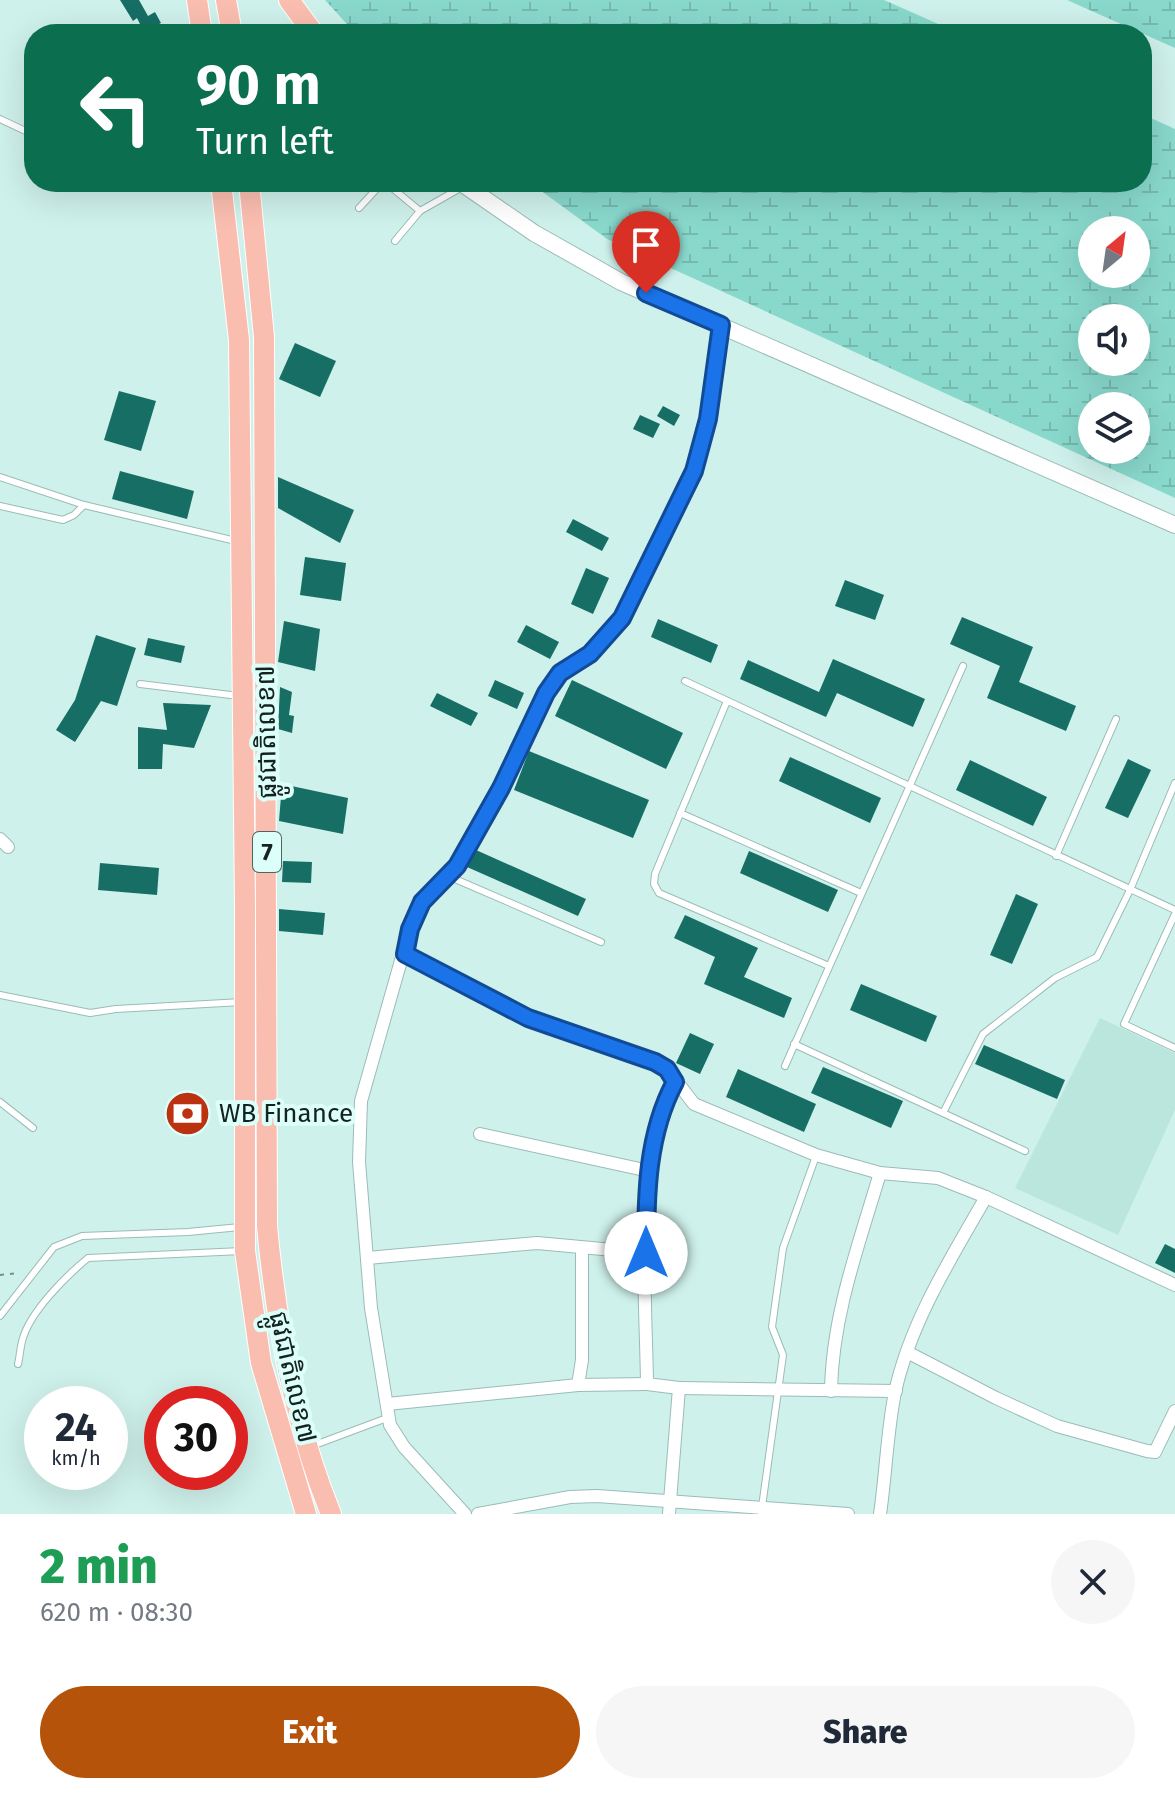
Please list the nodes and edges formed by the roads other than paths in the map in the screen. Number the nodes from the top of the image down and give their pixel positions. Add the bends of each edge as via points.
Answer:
1 (197, 0) edge
2 (226, 0) edge
3 (289, 0) edge
4 (201, 24) edge
5 (230, 24) edge
6 (307, 24) edge
7 (0, 119) edge
8 (24, 130) edge
9 (222, 192) edge
10 (250, 192) edge
11 (374, 192) edge
12 (396, 192) edge
13 (450, 192) edge
14 (474, 192) edge
15 (359, 208) dead end
16 (420, 211) junction
17 (395, 241) dead end
18 (721, 325) junction
19 (264, 337) junction
20 (239, 340) junction
21 (0, 477) edge
22 (84, 505) junction
23 (0, 506) edge
24 (1175, 525) edge
25 (240, 542) junction
26 (240, 584) junction
27 (264, 584) junction
28 (963, 666) dead end
29 (685, 681) dead end
30 (140, 684) dead end
31 (242, 696) junction
32 (727, 701) junction
33 (1116, 719) dead end
34 (1175, 783) edge
35 (908, 786) junction
36 (680, 813) junction
37 (1056, 856) junction
38 (448, 876) junction
39 (1130, 890) junction
40 (861, 893) junction
41 (268, 902) junction
42 (245, 907) junction
43 (1175, 912) edge
44 (601, 942) dead end
45 (405, 954) junction
46 (829, 966) junction
47 (0, 995) edge
48 (245, 1002) junction
49 (794, 1044) junction
50 (1175, 1048) edge
51 (785, 1066) dead end
52 (675, 1082) junction
53 (0, 1102) edge
54 (943, 1113) junction
55 (33, 1128) dead end
56 (480, 1134) dead end
57 (1025, 1151) dead end
58 (816, 1155) junction
59 (649, 1171) junction
60 (880, 1173) junction
61 (986, 1197) junction
62 (244, 1226) junction
63 (582, 1248) junction
64 (245, 1251) junction
65 (646, 1253) junction
66 (367, 1258) junction
67 (1175, 1285) edge
68 (0, 1316) edge
69 (907, 1352) junction
70 (18, 1364) dead end
71 (647, 1384) junction
72 (578, 1385) junction
73 (679, 1388) junction
74 (778, 1391) junction
75 (831, 1391) junction
76 (896, 1391) junction
77 (388, 1411) junction
78 (1175, 1411) edge
79 (308, 1447) junction
80 (320, 1485) junction
81 (298, 1493) junction
82 (669, 1508) edge
83 (761, 1512) edge
84 (306, 1514) edge
85 (331, 1514) edge
86 (465, 1514) edge
87 (478, 1514) edge
88 (848, 1514) edge
89 (880, 1514) edge

1 - 4 highway
2 - 5 highway
3 - 6 highway
7 - 8 lane
9 - 20 highway, ផ្លូវជាតិលេខ៧ / 7
10 - 19 highway, ផ្លូវជាតិលេខ៧ / 7
11 - 15 lane
12 - 16 lane
13 - 16 lane
14 - 18 street via 621,282
16 - 17 lane
18 - 24 street
18 - 38 street via 708,419 694,471 622,618 590,654 560,673 546,693 501,788
19 - 20 highway
19 - 27 highway, ផ្លូវជាតិលេខ៧ / 7
20 - 25 highway, ផ្លូវជាតិលេខ៧ / 7
21 - 22 lane
22 - 23 lane via 63,520
22 - 25 lane
25 - 26 highway, ផ្លូវជាតិលេខ៧ / 7
26 - 27 highway
26 - 31 highway, ផ្លូវជាតិលេខ៧ / 7
27 - 41 highway, ផ្លូវជាតិលេខ៧ / 7
28 - 35 lane
29 - 32 lane
30 - 31 lane
31 - 42 highway, ផ្លូវជាតិលេខ៧ / 7
32 - 35 lane
32 - 36 lane
33 - 37 lane
34 - 39 lane
35 - 37 lane
35 - 40 lane
36 - 40 lane
36 - 46 lane via 655,874 659,893
37 - 39 lane
38 - 44 lane
38 - 45 street via 422,902
39 - 43 lane
39 - 54 lane via 1097,957 1055,978 983,1034
40 - 46 lane
41 - 42 highway
41 - 79 highway, ផ្លូវជាតិលេខ៧ / 7 via 267,1226 285,1357
42 - 48 highway, ផ្លូវជាតិលេខ៧ / 7
43 - 50 lane via 1124,1024
45 - 52 street via 528,1018 655,1062
45 - 66 street via 361,1101 359,1162
46 - 49 lane
47 - 48 lane via 90,1013
48 - 62 highway, ផ្លូវជាតិលេខ៧ / 7
49 - 51 lane
49 - 54 lane
52 - 58 street via 694,1104
52 - 59 street via 662,1106
53 - 55 lane
54 - 57 lane
56 - 59 street
58 - 60 street
58 - 74 lane via 783,1248 772,1327 783,1355
59 - 65 street
60 - 61 street via 938,1178
60 - 75 street via 841,1310 831,1355
61 - 67 street
61 - 69 street via 925,1305
62 - 64 highway, ផ្លូវជាតិលេខ៧ / 7
62 - 68 lane via 82,1236 54,1247
63 - 65 street
63 - 66 street via 537,1243
63 - 72 street
64 - 70 lane via 88,1258 33,1318
64 - 81 highway, ផ្លូវជាតិលេខ៧ / 7 via 261,1363
65 - 71 street
66 - 77 street
69 - 76 street
69 - 78 street via 1057,1426 1147,1451 1155,1452
71 - 72 street
71 - 73 street
72 - 77 street
73 - 74 street
73 - 82 street
74 - 75 street
74 - 83 lane
75 - 76 street
76 - 89 street
77 - 79 lane
77 - 86 street via 404,1447
79 - 80 highway, ផ្លូវជាតិលេខ៧ / 7
80 - 81 highway
80 - 85 highway, ផ្លូវជាតិលេខ៧ / 7
81 - 84 highway, ផ្លូវជាតិលេខ៧ / 7
82 - 83 street
82 - 87 street via 597,1496
83 - 88 street

